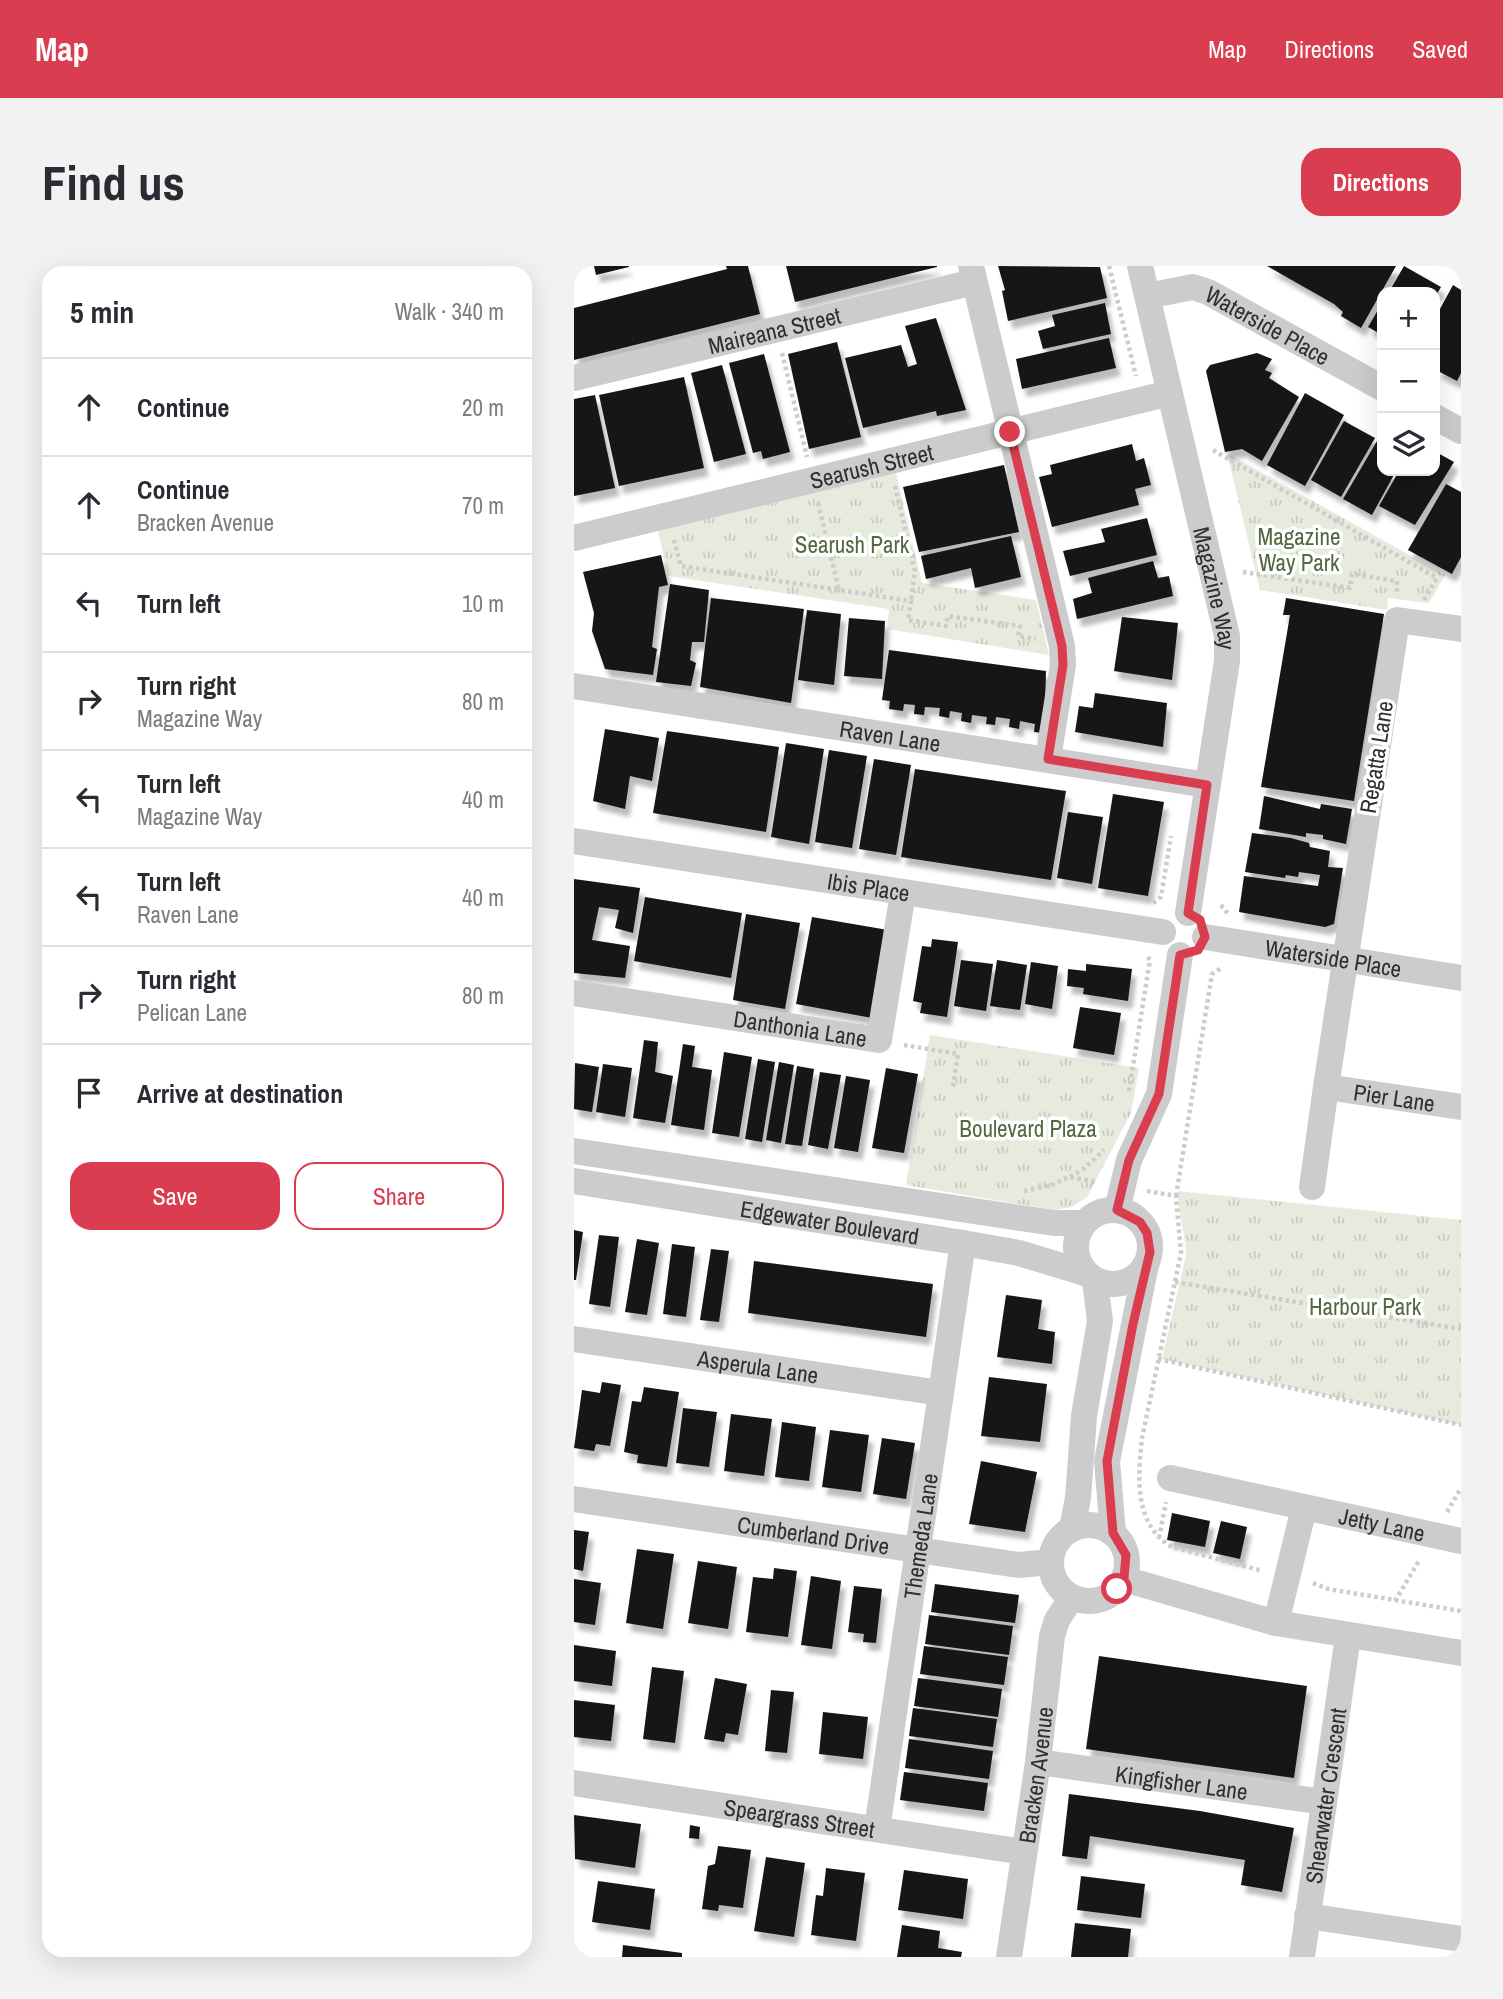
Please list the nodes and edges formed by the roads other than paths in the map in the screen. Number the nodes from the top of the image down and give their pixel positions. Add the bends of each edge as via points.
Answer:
1 (1140, 266) edge
2 (972, 274) edge
3 (1147, 296) junction
4 (574, 378) edge
5 (1377, 385) edge
6 (1170, 393) junction
7 (1440, 420) edge
8 (1461, 431) edge
9 (1010, 432) junction
10 (574, 538) edge
11 (1461, 629) edge
12 (574, 686) edge
13 (1048, 759) junction
14 (1207, 785) junction
15 (574, 841) edge
16 (903, 893) junction
17 (1188, 913) junction
18 (1163, 932) junction
19 (1205, 937) junction
20 (1180, 955) junction
21 (1345, 959) junction
22 (1461, 978) edge
23 (574, 993) edge
24 (1326, 1087) junction
25 (1461, 1107) edge
26 (574, 1151) edge
27 (574, 1181) edge
28 (1312, 1187) dead end
29 (1119, 1198) junction
30 (1084, 1223) junction
31 (963, 1242) junction
32 (1146, 1265) junction
33 (1090, 1277) junction
34 (574, 1339) edge
35 (941, 1393) junction
36 (1170, 1478) road end
37 (574, 1499) edge
38 (1304, 1508) junction
39 (1072, 1529) junction
40 (1113, 1533) junction
41 (1461, 1541) edge
42 (918, 1550) junction
43 (1051, 1562) junction
44 (1124, 1578) junction
45 (1072, 1597) junction
46 (1276, 1623) junction
47 (1348, 1636) junction
48 (1461, 1653) edge
49 (1038, 1762) junction
50 (574, 1783) edge
51 (1324, 1802) junction
52 (877, 1829) junction
53 (1024, 1852) junction
54 (1307, 1916) junction
55 (1461, 1939) edge
56 (1009, 1957) edge
57 (1302, 1957) edge

1 - 3 street, Magazine Way
2 - 4 street, Maireana Street
2 - 9 street
3 - 5 street, Waterside Place via 1193,287 1208,292
3 - 6 street, Magazine Way
6 - 9 street, Searush Street
6 - 14 street, Magazine Way via 1227,636
7 - 8 street
9 - 10 street, Searush Street
9 - 13 street via 1061,643 1063,665
11 - 21 street, Regatta Lane via 1414,604 1397,620
12 - 13 street, Raven Lane
13 - 14 street, Raven Lane
14 - 17 street, Magazine Way
15 - 16 street, Ibis Place
16 - 18 street, Ibis Place
16 - 23 street, Danthonia Lane via 879,1040
17 - 18 street via 1169,919
17 - 19 street via 1200,920
18 - 20 street via 1168,947
19 - 20 street via 1198,950
19 - 21 street, Waterside Place
20 - 29 street via 1159,1094
21 - 22 street, Waterside Place
21 - 24 street, Pier Lane
24 - 25 street, Pier Lane
24 - 28 street, Pier Lane
26 - 30 street, Edgewater Boulevard via 1054,1223
27 - 31 street, Edgewater Boulevard
29 - 30 street
29 - 32 street via 1147,1233 1150,1252
30 - 33 street via 1074,1247 1077,1262
31 - 33 street, Edgewater Boulevard via 1019,1253
31 - 35 street, Themeda Lane
32 - 33 street via 1128,1282 1107,1285
32 - 40 street via 1107,1461
33 - 39 street via 1100,1321
34 - 35 street, Asperula Lane
35 - 42 street, Themeda Lane
36 - 38 street, Jetty Lane
37 - 42 street, Cumberland Drive
38 - 41 street, Jetty Lane
38 - 46 street
39 - 40 street via 1099,1526
39 - 43 street via 1060,1538
40 - 44 street via 1126,1555
42 - 43 street, Cumberland Drive via 1018,1564
42 - 52 street, Themeda Lane
43 - 45 street via 1054,1578
44 - 45 street via 1103,1598
44 - 46 street
45 - 49 street, Bracken Avenue via 1052,1636
46 - 47 street
47 - 48 street
47 - 51 street, Shearwater Crescent
49 - 51 street, Kingfisher Lane
49 - 53 street, Bracken Avenue
50 - 52 street, Speargrass Street
51 - 54 street, Shearwater Crescent
52 - 53 street, Speargrass Street
53 - 56 street, Bracken Avenue
54 - 55 street
54 - 57 street, Shearwater Crescent

